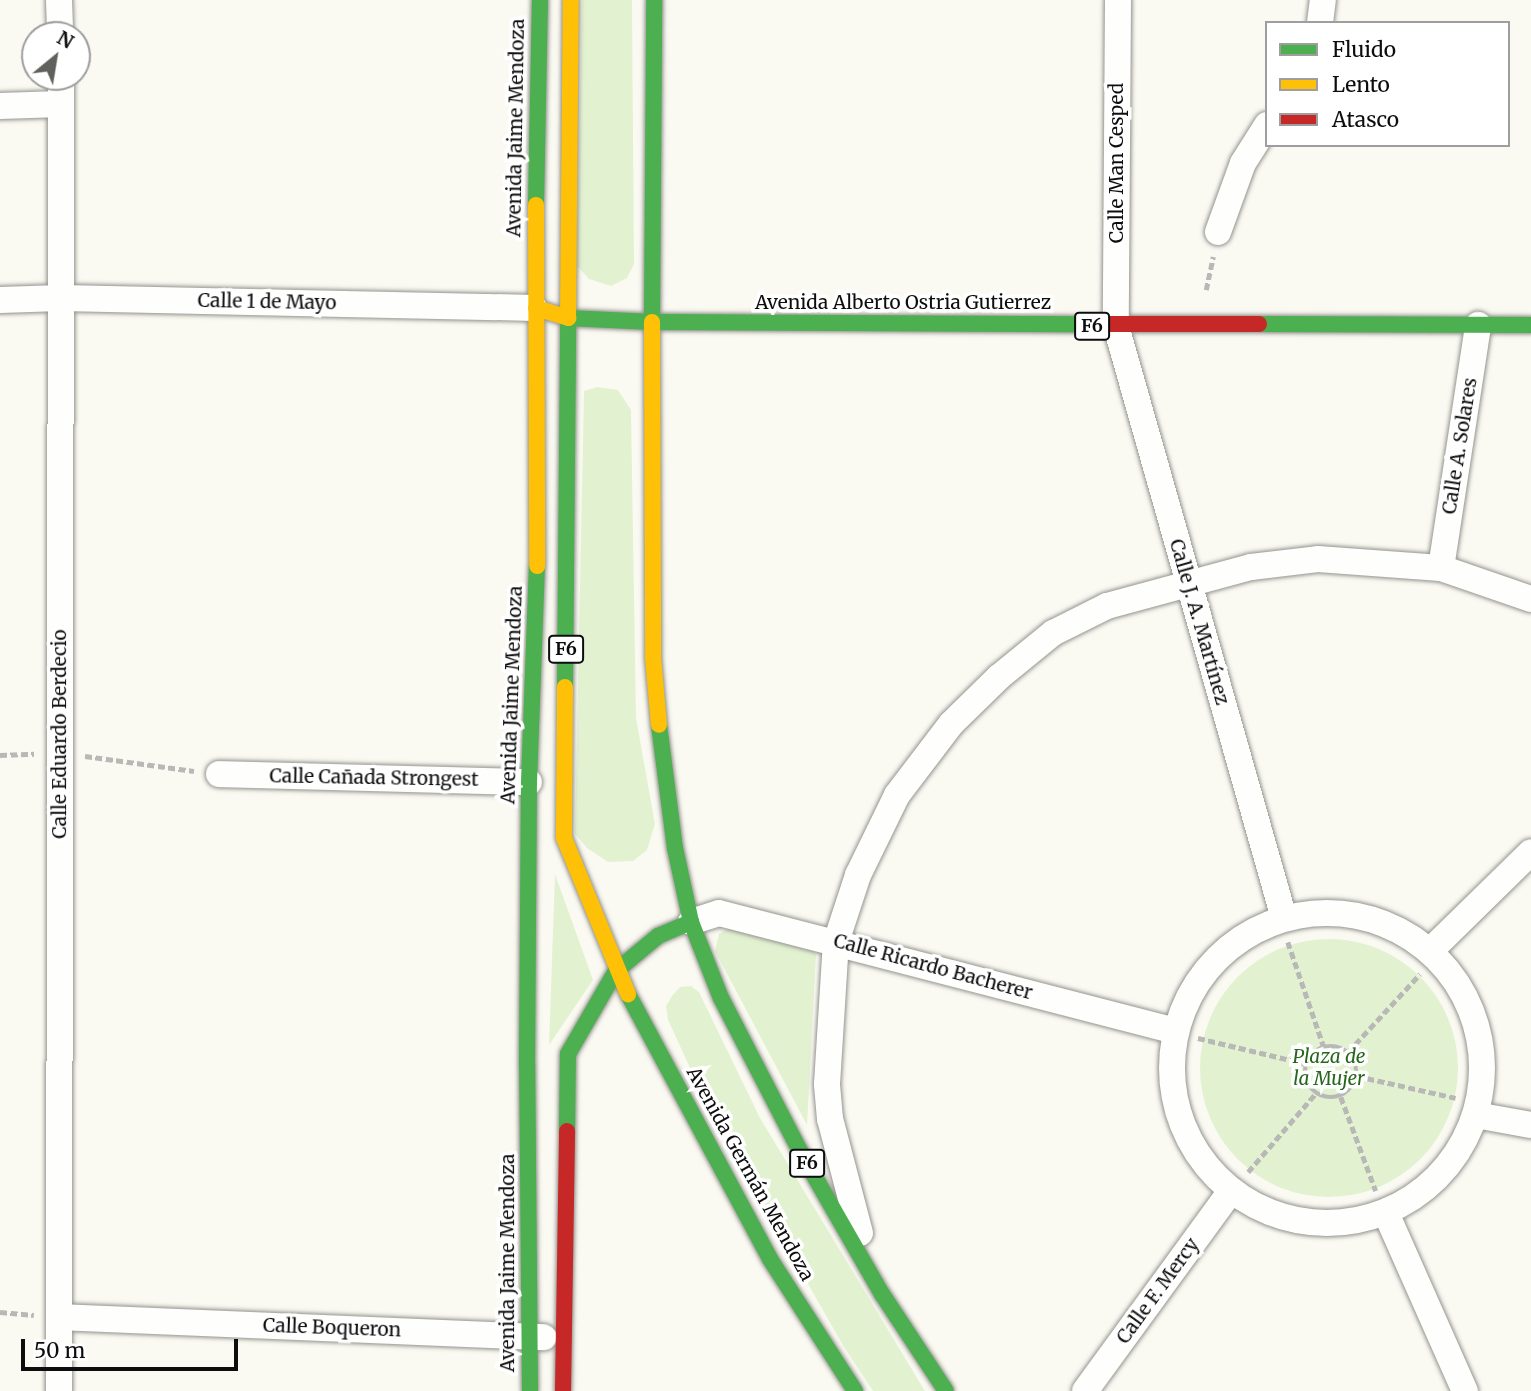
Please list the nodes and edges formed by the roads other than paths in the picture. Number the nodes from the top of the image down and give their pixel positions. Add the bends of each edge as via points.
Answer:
1 (59, 0) edge
2 (540, 0) edge
3 (571, 0) edge
4 (654, 0) edge
5 (1118, 0) edge
6 (1323, 0) edge
7 (60, 21) edge
8 (1320, 21) edge
9 (61, 91) edge
10 (61, 104) junction
11 (0, 106) edge
12 (1265, 128) edge
13 (1218, 232) road end
14 (61, 298) junction
15 (0, 300) edge
16 (534, 308) junction
17 (568, 318) junction
18 (652, 323) junction
19 (1478, 325) junction
20 (1531, 325) edge
21 (1116, 326) junction
22 (1441, 568) junction
23 (1187, 583) junction
24 (1531, 599) edge
25 (219, 774) road end
26 (529, 782) junction
27 (1531, 852) edge
28 (1284, 918) junction
29 (691, 922) junction
30 (836, 942) junction
31 (1437, 958) junction
32 (616, 971) junction
33 (1175, 1031) junction
34 (1476, 1115) junction
35 (1531, 1125) edge
36 (1231, 1191) junction
37 (1386, 1213) junction
38 (882, 1294) junction
39 (59, 1317) junction
40 (531, 1337) junction
41 (563, 1338) junction
42 (58, 1391) edge
43 (530, 1391) edge
44 (563, 1391) edge
45 (855, 1391) edge
46 (946, 1391) edge
47 (1085, 1391) edge
48 (1465, 1391) edge

1 - 7 street
2 - 16 main road, Avenida Jaime Mendoza
3 - 17 main road
4 - 18 main road
5 - 21 street, Calle Man Cesped
6 - 8 street
9 - 10 street, Calle Eduardo Berdecio
10 - 11 street
10 - 14 street, Calle Eduardo Berdecio
12 - 13 street via 1243,163
14 - 15 street, Calle 1 de Mayo
14 - 16 street, Calle 1 de Mayo
14 - 39 street, Calle Eduardo Berdecio
16 - 17 main road, Avenida Alberto Ostria Gutierrez
16 - 26 main road, Avenida Jaime Mendoza via 537,614
17 - 18 main road, Avenida Alberto Ostria Gutierrez / F6
17 - 32 main road, F6 via 564,838
18 - 21 main road, Avenida Alberto Ostria Gutierrez / F6
18 - 29 main road, F6 via 653,657 661,756
19 - 20 main road, Avenida Alberto Ostria Gutierrez / F6
19 - 21 main road, Avenida Alberto Ostria Gutierrez / F6
19 - 22 street, Calle A. Solares
21 - 23 street, Calle J. A. Martínez
22 - 23 street via 1318,559 1251,567
22 - 24 street
23 - 28 street, Calle J. A. Martínez
23 - 30 street via 1107,606 1054,633 951,724 897,795 858,875
25 - 26 street, Calle Cañada Strongest
26 - 40 main road, Avenida Jaime Mendoza
27 - 31 street
28 - 31 street via 1322,912 1361,916 1397,929
28 - 33 street via 1253,930 1203,972
29 - 30 street, Calle Ricardo Bacherer via 719,913
29 - 32 main road via 658,936
29 - 38 main road, F6 via 733,1022
30 - 33 street, Calle Ricardo Bacherer
30 - 38 street via 827,1084 830,1119 856,1223
31 - 34 street via 1475,1020 1483,1083
32 - 41 main road via 568,1054
32 - 45 main road, Avenida Germán Mendoza / F6 via 769,1259
33 - 36 street via 1171,1076 1179,1119 1200,1158
34 - 35 street
34 - 37 street via 1463,1146 1442,1174 1416,1197
36 - 37 street via 1266,1211 1306,1223 1346,1223
36 - 47 street, Calle F. Mercy
37 - 48 street
38 - 46 main road, F6
39 - 40 street, Calle Boqueron
39 - 42 street, Calle Eduardo Berdecio
40 - 41 street, Calle Boqueron
40 - 43 main road, Avenida Jaime Mendoza
41 - 44 main road

